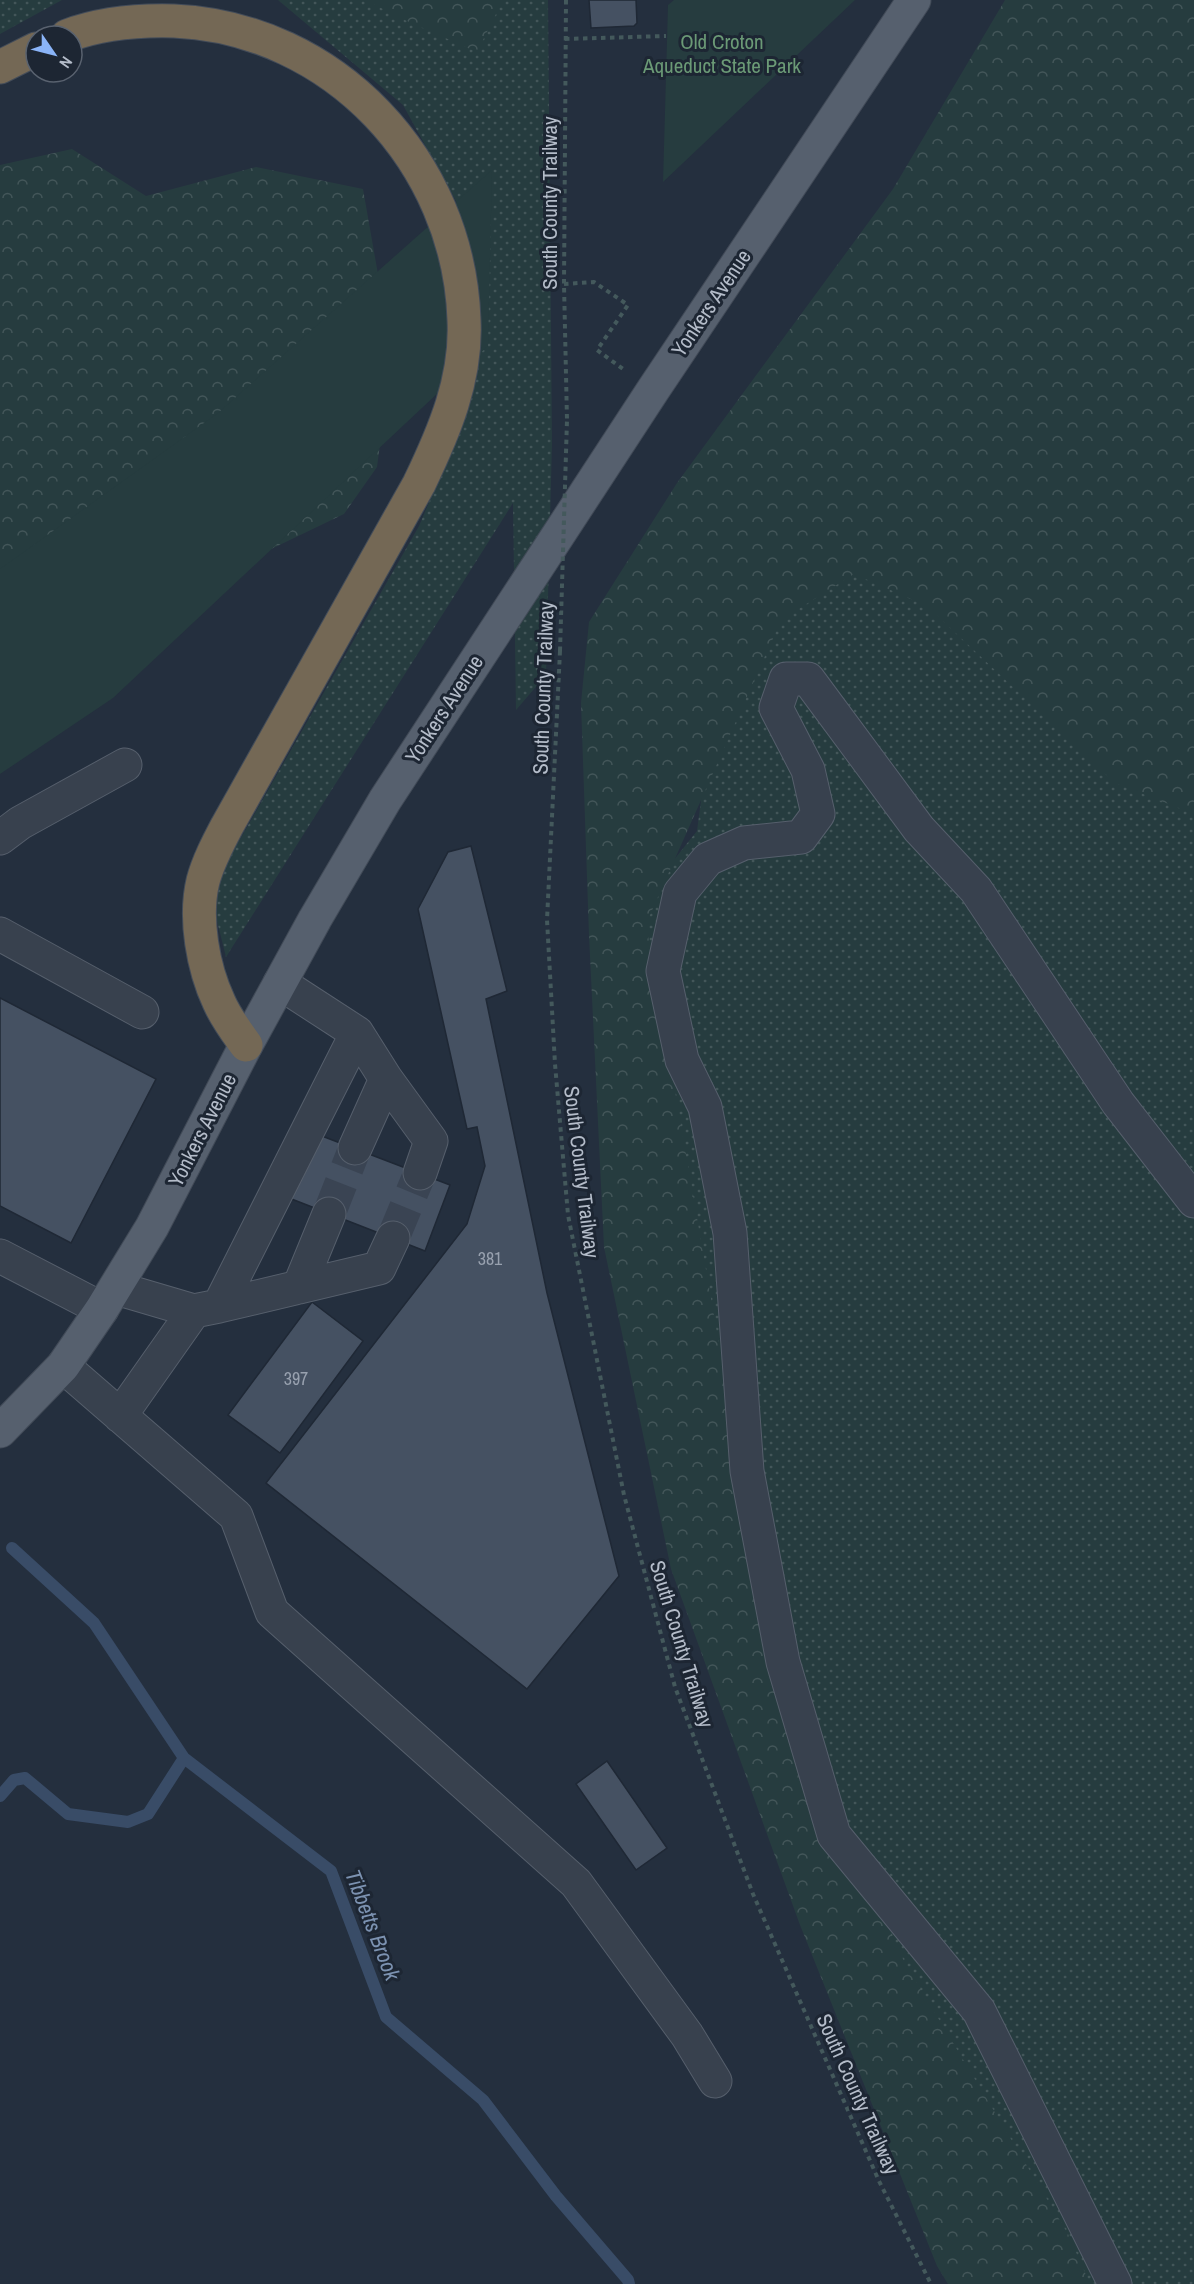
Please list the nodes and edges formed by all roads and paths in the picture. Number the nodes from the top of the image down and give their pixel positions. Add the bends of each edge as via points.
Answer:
1 (566, 0) edge
2 (914, 0) edge
3 (84, 32) edge
4 (666, 36) dead end
5 (565, 39) junction
6 (24, 55) edge
7 (0, 68) edge
8 (564, 284) junction
9 (597, 350) dead end
10 (125, 765) dead end
11 (0, 838) edge
12 (0, 934) edge
13 (280, 983) junction
14 (142, 1012) dead end
15 (357, 1033) junction
16 (246, 1045) junction
17 (386, 1079) junction
18 (355, 1149) tunnel mouth
19 (420, 1173) tunnel mouth
20 (1194, 1201) edge
21 (329, 1214) tunnel mouth
22 (393, 1238) tunnel mouth
23 (0, 1256) edge
24 (299, 1287) junction
25 (109, 1299) junction
26 (207, 1309) junction
27 (63, 1366) junction
28 (120, 1416) junction
29 (0, 1431) edge
30 (715, 2081) dead end
31 (931, 2284) edge
32 (1115, 2284) edge

1 - 5 path, South County Trailway
2 - 13 main road, Yonkers Avenue via 391,790
3 - 16 highway via 117,23 199,22 267,40 322,68 373,109 416,164 446,222 462,286 462,358 454,402 439,442 227,826 203,881 202,942 209,975 219,1002
4 - 5 path
5 - 8 path, South County Trailway
6 - 7 highway
8 - 9 path via 594,282 628,305
8 - 31 path, South County Trailway, bridge via 567,420 548,920 568,1215 624,1494 675,1687 753,1894 879,2181
10 - 11 lane
12 - 14 lane
13 - 15 lane
13 - 16 main road, Yonkers Avenue
15 - 17 lane
15 - 26 lane
16 - 25 main road, Yonkers Avenue via 152,1227
17 - 18 lane
17 - 19 lane via 431,1141
20 - 32 lane via 1118,1103 976,890 919,829 808,679 786,679 776,708 808,770 818,814 801,837 744,843 708,859 680,893 663,971 682,1060 705,1107 730,1233 747,1471 783,1662 834,1835 979,2011
21 - 24 lane
22 - 24 lane via 379,1268
23 - 25 lane
24 - 26 lane
25 - 26 lane
25 - 27 main road, Yonkers Avenue
26 - 28 lane
27 - 28 lane
27 - 29 main road, Yonkers Avenue
28 - 30 lane via 236,1516 272,1612 576,1883 687,2035

